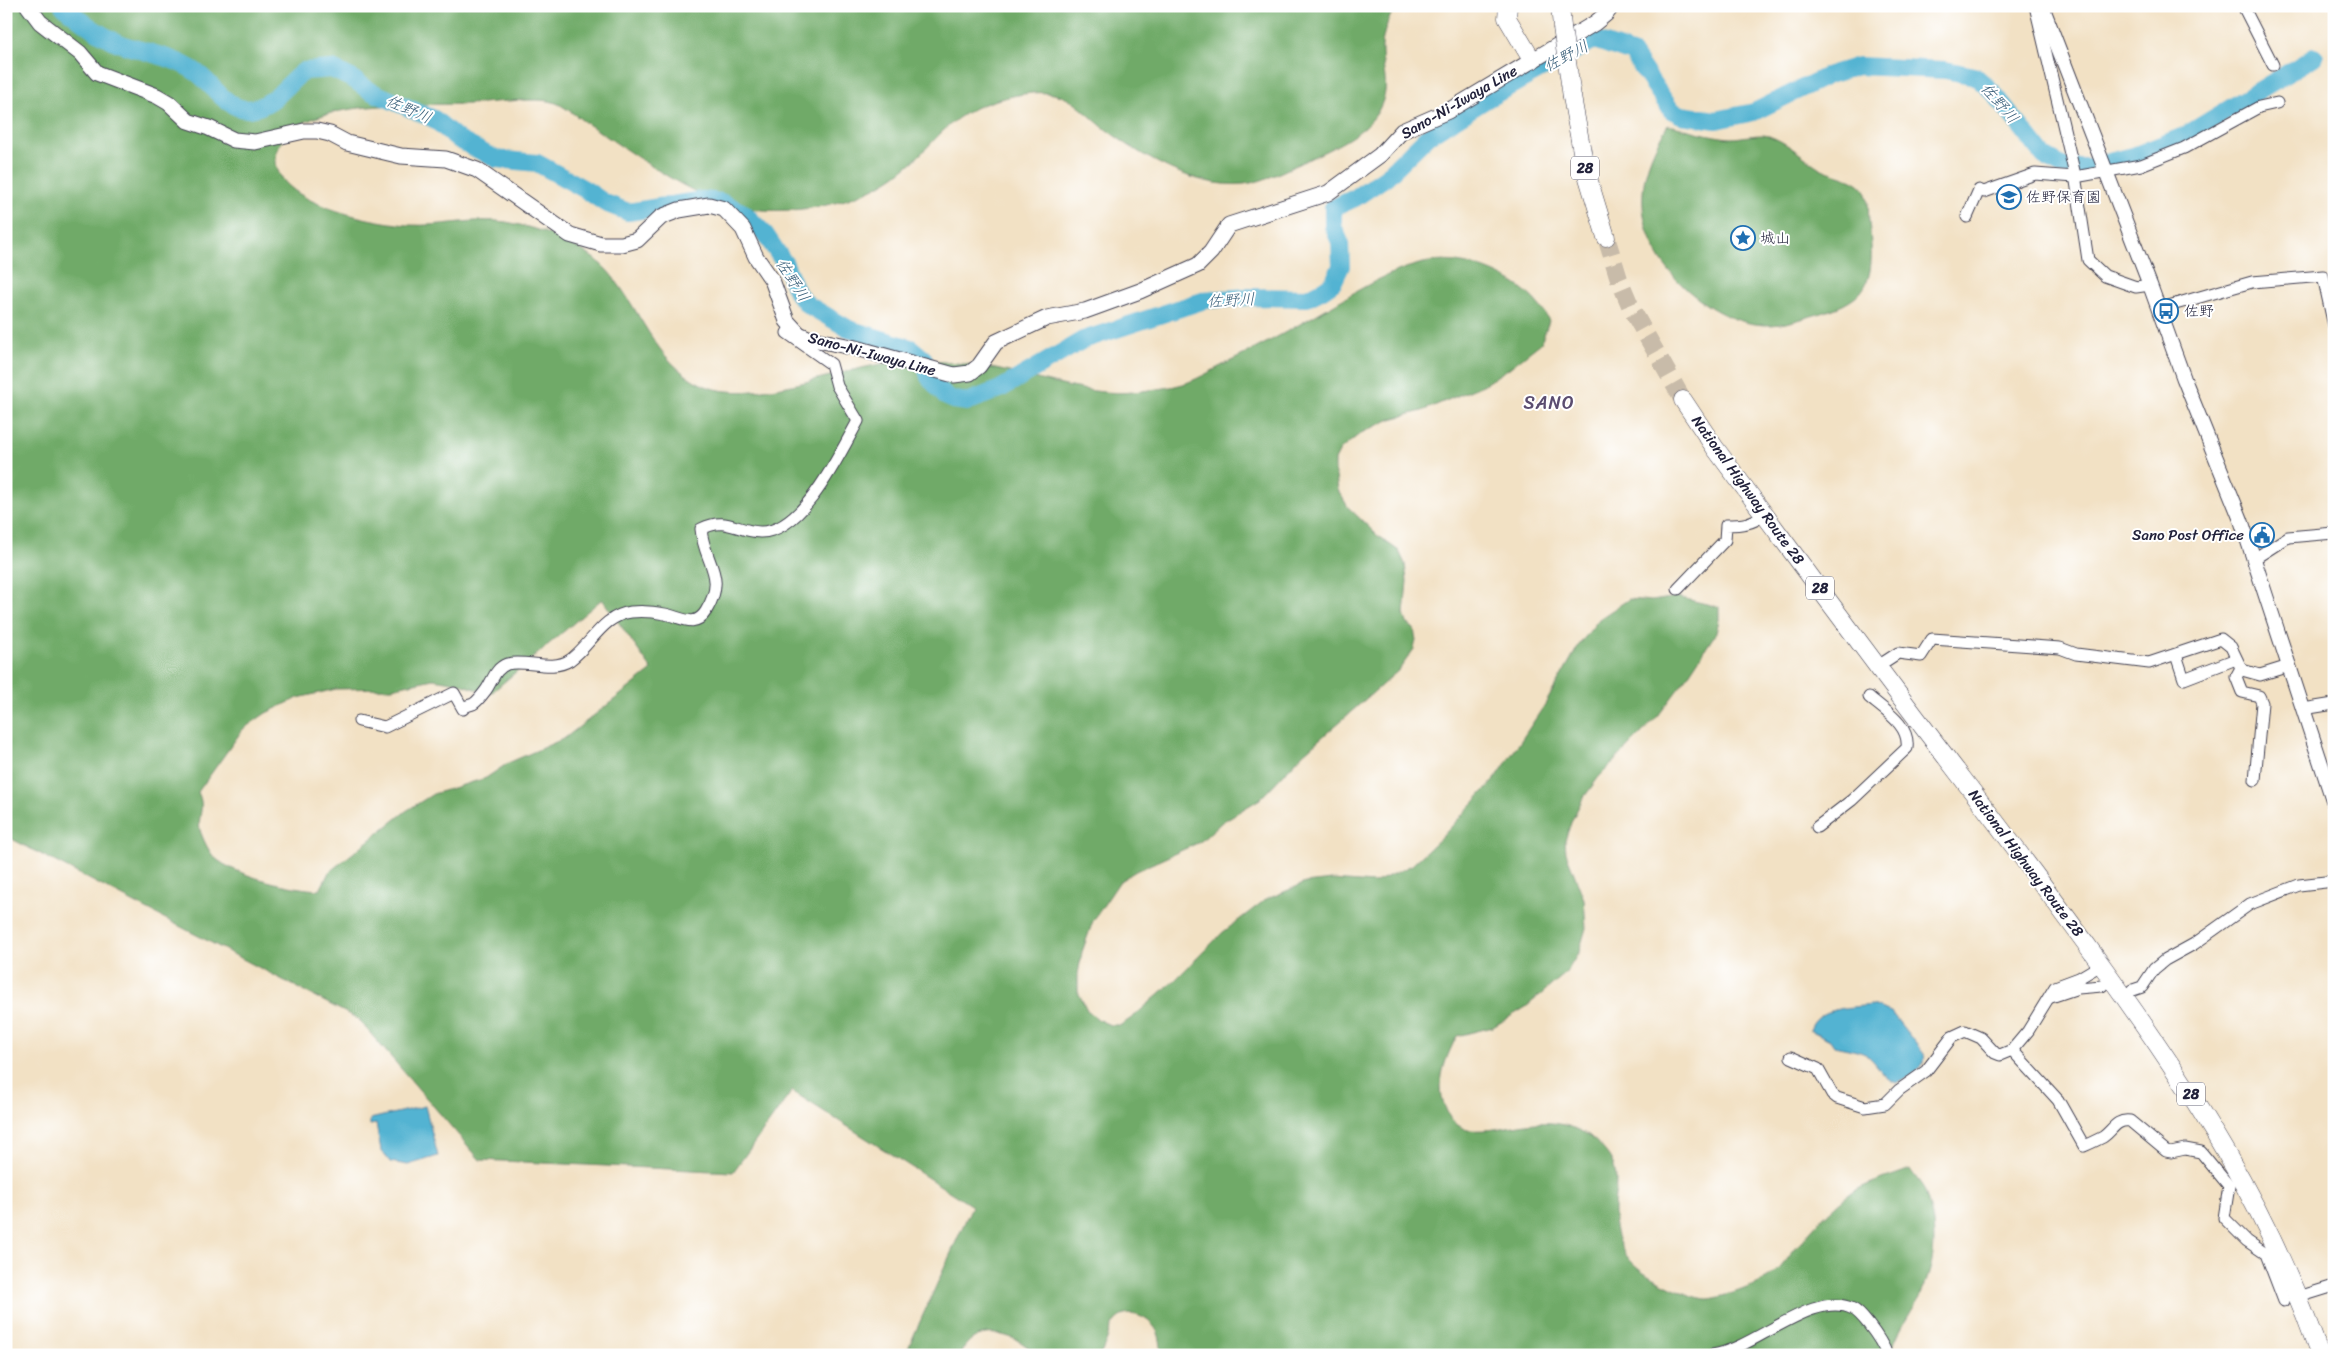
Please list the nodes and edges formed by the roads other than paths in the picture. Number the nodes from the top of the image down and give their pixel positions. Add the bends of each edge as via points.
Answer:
1 (28, 6) edge
2 (1508, 6) edge
3 (1560, 6) edge
4 (1612, 6) edge
5 (2035, 6) edge
6 (2042, 6) edge
7 (2243, 6) edge
8 (1532, 60) junction
9 (2273, 65) dead end
10 (2277, 103) dead end
11 (2106, 171) junction
12 (2075, 176) junction
13 (1966, 217) dead end
14 (1606, 237) tunnel mouth
15 (2150, 285) junction
16 (2158, 308) junction
17 (791, 326) junction
18 (2334, 326) edge
19 (1683, 400) tunnel mouth
20 (1765, 514) junction
21 (2334, 533) edge
22 (2254, 559) junction
23 (1678, 589) dead end
24 (2176, 655) junction
25 (2238, 663) junction
26 (1878, 666) junction
27 (2289, 666) junction
28 (1869, 697) dead end
29 (2334, 704) edge
30 (2303, 709) junction
31 (359, 721) dead end
32 (2255, 780) dead end
33 (2334, 803) edge
34 (1817, 827) dead end
35 (2334, 881) edge
36 (2101, 965) junction
37 (2102, 986) dead end
38 (2133, 990) dead end
39 (2048, 998) junction
40 (2012, 1050) junction
41 (1791, 1057) dead end
42 (2334, 1286) edge
43 (2305, 1295) dead end
44 (2284, 1301) dead end
45 (2324, 1353) edge
46 (1712, 1355) edge
47 (1887, 1355) edge

1 - 17 main road, Sano-Ni-Iwaya Line via 40,22 80,54 97,73 157,96 188,121 240,142 317,131 347,143 401,156 446,159 477,170 570,235 600,244 637,240 661,217 684,208 709,205 724,209 743,230 772,280
2 - 8 highway via 1507,18
3 - 14 highway, 28, bridge via 1585,168
4 - 8 main road, Sano-Ni-Iwaya Line via 1595,23
5 - 12 street
6 - 11 street
7 - 9 street
8 - 17 main road, Sano-Ni-Iwaya Line via 1448,111 1402,131 1380,155 1328,193 1229,225 1198,265 1085,311 1047,318 996,342 981,364 970,373 954,375 808,338
10 - 11 street via 2259,108 2157,159
11 - 12 street
11 - 15 street
12 - 13 street via 2035,174 1984,192 1979,190
12 - 15 street via 2088,260 2104,276 2136,287
15 - 16 street
16 - 18 street via 2252,282 2324,276
16 - 22 street
17 - 31 street via 787,333 832,364 837,386 858,421 811,500 795,516 766,532 714,523 701,529 702,543 715,574 716,590 698,620 688,622 650,612 618,615 569,661 505,665 473,704 463,709 454,694 385,728
19 - 20 highway, National Highway Route 28 / 28
20 - 23 street via 1745,525 1726,525 1725,540
20 - 26 highway, National Highway Route 28 / 28
21 - 22 street via 2288,537
22 - 27 street
24 - 25 street via 2221,639 2228,643
24 - 25 street via 2184,679
24 - 26 street via 2149,663 2076,654 2060,648 1932,639 1921,656 1898,653
25 - 27 street via 2260,674
25 - 32 street via 2236,677 2242,692 2259,696 2262,704
26 - 36 highway, National Highway Route 28 / 28
27 - 30 street
28 - 34 street via 1904,727 1907,748 1852,800
29 - 30 street
30 - 33 street
35 - 38 street via 2299,885 2250,904 2194,944 2165,960 2154,969 2142,987
36 - 39 street via 2055,987
36 - 45 highway, National Highway Route 28 / 28 via 2183,1081 2246,1186
37 - 39 street via 2078,988
39 - 40 street
40 - 41 street via 2000,1055 1995,1053 1981,1038 1965,1031 1952,1037 1926,1071 1885,1104 1865,1107 1850,1104 1832,1094 1818,1069
40 - 44 street via 2058,1100 2084,1146 2104,1136 2117,1123 2130,1120 2166,1151 2185,1149 2201,1152 2229,1186 2224,1218 2247,1242 2266,1254
42 - 43 street
46 - 47 street via 1760,1337 1807,1310 1830,1304 1854,1309 1871,1328

